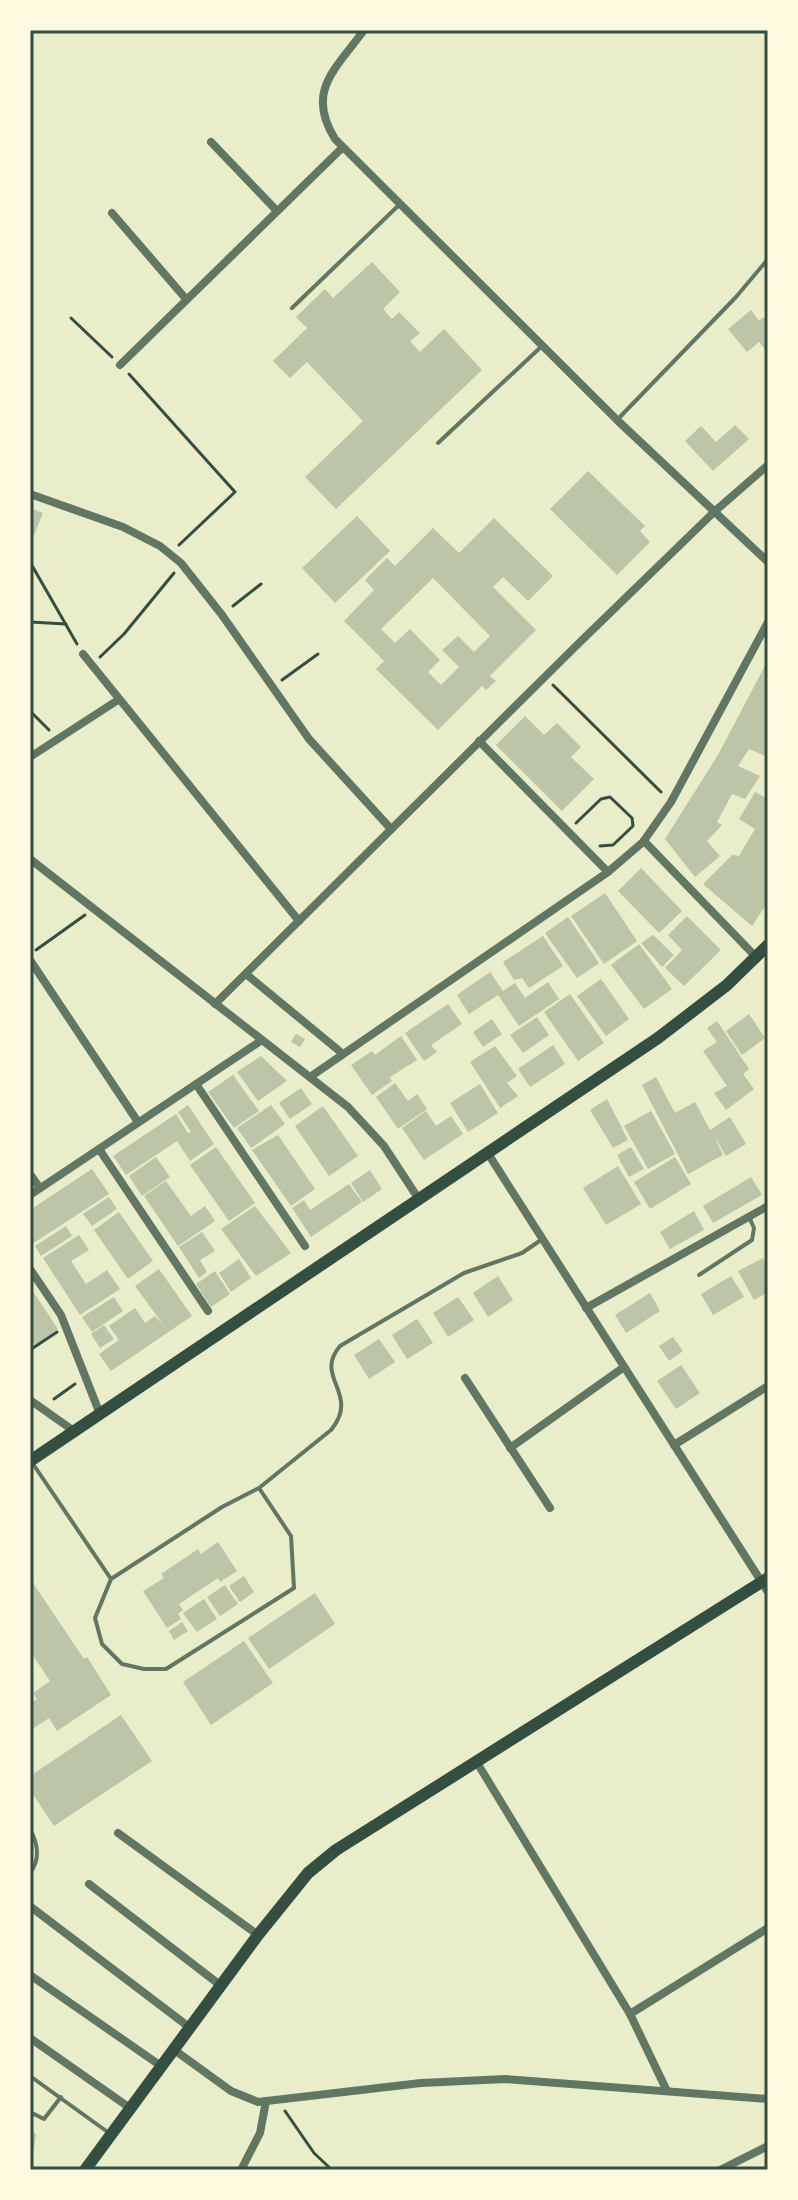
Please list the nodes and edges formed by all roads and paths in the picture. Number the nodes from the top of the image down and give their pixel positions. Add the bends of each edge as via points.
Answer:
1 (364, 30) edge
2 (211, 142) dead end
3 (342, 148) junction
4 (399, 205) junction
5 (277, 211) junction
6 (112, 213) dead end
7 (768, 259) edge
8 (186, 299) junction
9 (292, 308) dead end
10 (71, 318) dead end
11 (542, 346) junction
12 (120, 365) junction
13 (617, 420) junction
14 (438, 443) dead end
15 (768, 465) edge
16 (30, 494) edge
17 (714, 512) junction
18 (170, 553) junction
19 (30, 562) edge
20 (768, 562) edge
21 (181, 563) junction
22 (261, 584) dead end
23 (222, 615) junction
24 (30, 622) edge
25 (768, 622) edge
26 (66, 624) junction
27 (83, 654) joint
28 (318, 654) dead end
29 (90, 666) junction
30 (545, 676) junction
31 (273, 687) junction
32 (118, 700) junction
33 (30, 711) edge
34 (57, 739) junction
35 (479, 741) junction
36 (30, 757) edge
37 (671, 802) junction
38 (391, 829) junction
39 (567, 831) junction
40 (644, 841) junction
41 (598, 845) dead end
42 (30, 859) edge
43 (608, 872) junction
44 (95, 908) junction
45 (299, 921) junction
46 (768, 945) edge
47 (30, 954) edge
48 (757, 958) junction
49 (30, 960) edge
50 (246, 974) junction
51 (215, 1004) junction
52 (262, 1040) junction
53 (343, 1054) junction
54 (310, 1077) junction
55 (196, 1084) junction
56 (138, 1122) junction
57 (99, 1149) junction
58 (487, 1152) junction
59 (30, 1174) edge
60 (40, 1188) junction
61 (30, 1195) edge
62 (418, 1198) junction
63 (768, 1206) edge
64 (748, 1217) junction
65 (542, 1239) junction
66 (305, 1246) dead end
67 (30, 1269) edge
68 (699, 1275) dead end
69 (586, 1308) junction
70 (208, 1311) dead end
71 (60, 1330) dead end
72 (30, 1350) edge
73 (624, 1367) junction
74 (465, 1378) dead end
75 (75, 1384) dead end
76 (768, 1386) edge
77 (54, 1399) dead end
78 (30, 1400) edge
79 (100, 1414) junction
80 (74, 1431) junction
81 (674, 1445) junction
82 (510, 1448) junction
83 (30, 1461) edge
84 (259, 1488) junction
85 (550, 1508) dead end
86 (111, 1579) junction
87 (766, 1584) edge
88 (476, 1761) junction
89 (30, 1829) edge
90 (118, 1833) dead end
91 (30, 1873) edge
92 (89, 1884) dead end
93 (31, 1907) edge
94 (768, 1928) edge
95 (258, 1935) junction
96 (30, 1975) edge
97 (220, 1985) junction
98 (630, 2014) junction
99 (189, 2027) junction
100 (30, 2038) edge
101 (173, 2049) junction
102 (161, 2066) junction
103 (30, 2076) edge
104 (667, 2091) junction
105 (61, 2097) junction
106 (768, 2099) edge
107 (277, 2100) junction
108 (266, 2101) junction
109 (130, 2108) junction
110 (30, 2112) edge
111 (111, 2134) junction
112 (768, 2146) edge
113 (85, 2170) edge
114 (241, 2170) edge
115 (332, 2170) edge
116 (720, 2170) edge

1 - 3 street via 325,84 321,109
2 - 5 street
3 - 4 street
3 - 5 street
4 - 9 lane
4 - 11 street
5 - 8 street
6 - 8 street
7 - 13 lane
8 - 12 street
10 - 12 path
11 - 13 street
11 - 14 lane
12 - 18 path via 235,492
13 - 17 street
15 - 17 street
16 - 18 street via 123,527
17 - 20 street
17 - 30 street
18 - 21 street
19 - 26 path
21 - 23 street
21 - 29 path via 124,634
22 - 23 path
23 - 31 street
24 - 26 path
25 - 37 street
26 - 27 path
27 - 29 street
28 - 31 path
29 - 32 street
30 - 35 street
30 - 37 path
31 - 38 street via 322,755
32 - 34 street
32 - 45 street
33 - 34 path
34 - 36 street
35 - 38 street
35 - 39 street
37 - 40 street
38 - 45 street
39 - 41 path via 601,799 610,797 632,818 633,826 613,845
39 - 43 street
40 - 43 street
40 - 48 street
42 - 44 street
43 - 53 street
44 - 47 path
44 - 51 street
45 - 50 street
46 - 48 main road
48 - 58 main road via 679,1023
49 - 56 street
50 - 51 street
50 - 53 street
51 - 52 street
52 - 54 street
52 - 55 street
53 - 54 street
54 - 62 street via 364,1124
55 - 56 street
55 - 66 street
56 - 57 street
57 - 60 street
57 - 70 street
58 - 62 main road
58 - 65 street
59 - 60 street
60 - 61 street
62 - 79 main road
63 - 64 street
64 - 68 lane via 754,1228 752,1240
64 - 69 street
65 - 69 street
65 - 84 lane via 522,1253 464,1273 340,1346 331,1364 343,1402 338,1421
67 - 79 street via 61,1315
69 - 73 street
71 - 72 path
73 - 81 street
73 - 82 street
74 - 82 street
75 - 77 path
76 - 81 street
78 - 80 street
79 - 80 main road
80 - 83 main road
81 - 87 street
82 - 85 street
83 - 86 lane
84 - 86 lane
84 - 86 lane via 291,1536 294,1588 166,1669 122,1664 102,1644 95,1618
87 - 88 main road
88 - 95 main road via 326,1857
88 - 98 street
89 - 91 lane via 38,1851
90 - 95 street
92 - 97 street
93 - 99 street
94 - 98 street
95 - 97 main road
96 - 102 street
97 - 99 main road
98 - 104 street
99 - 101 main road
100 - 109 street
101 - 102 main road
101 - 108 street via 231,2091 251,2101
102 - 109 main road
103 - 105 lane
104 - 106 street
104 - 107 street via 478,2079
105 - 110 lane via 44,2119
105 - 111 lane
107 - 108 street
107 - 115 path
108 - 114 street via 260,2133
109 - 111 main road
111 - 113 main road
112 - 116 street

